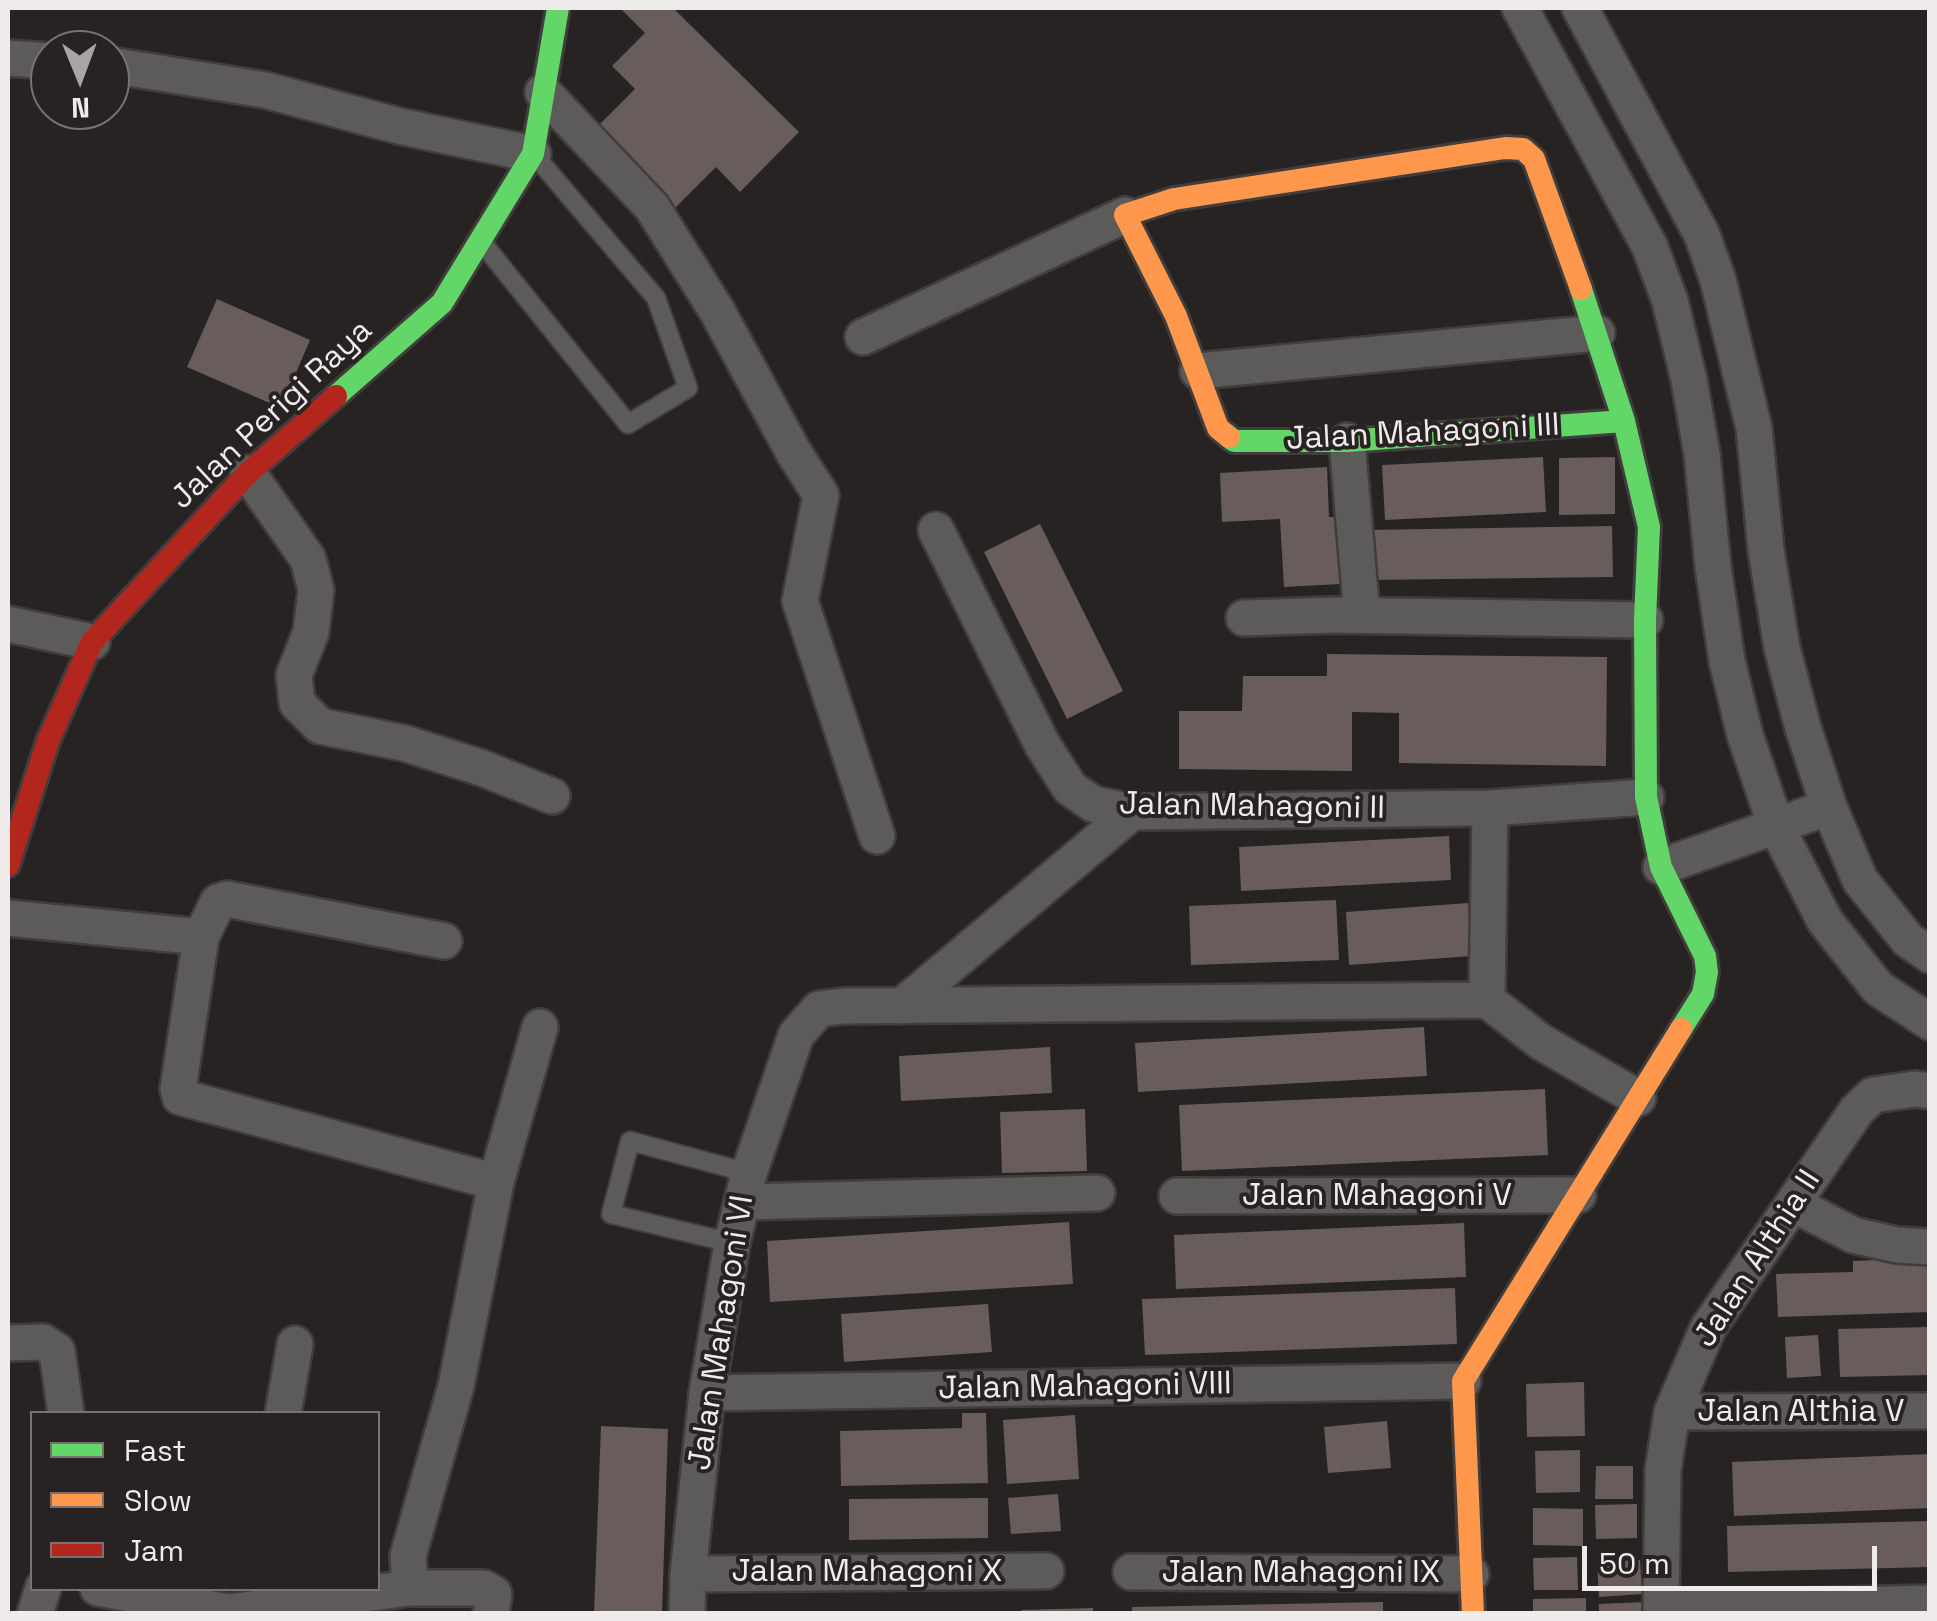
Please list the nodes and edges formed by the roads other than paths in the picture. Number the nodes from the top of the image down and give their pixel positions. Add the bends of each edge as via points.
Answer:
1 (558, 8) edge
2 (1520, 8) edge
3 (1580, 8) edge
4 (130, 68) edge
5 (543, 92) junction
6 (533, 154) junction
7 (1125, 216) junction
8 (480, 240) junction
9 (1596, 333) junction
10 (863, 337) dead end
11 (1198, 371) junction
12 (1624, 421) junction
13 (1347, 441) junction
14 (248, 473) junction
15 (936, 530) dead end
16 (1362, 615) junction
17 (1244, 618) dead end
18 (1644, 620) junction
19 (8, 624) edge
20 (92, 642) junction
21 (552, 796) dead end
22 (1646, 798) junction
23 (1829, 806) junction
24 (1490, 808) junction
25 (1132, 812) junction
26 (1776, 826) junction
27 (877, 836) dead end
28 (8, 864) edge
29 (1661, 868) junction
30 (8, 918) edge
31 (201, 937) junction
32 (444, 941) dead end
33 (1930, 955) edge
34 (1487, 1000) junction
35 (902, 1006) junction
36 (1930, 1022) edge
37 (540, 1027) dead end
38 (1925, 1082) edge
39 (1638, 1098) junction
40 (496, 1182) junction
41 (746, 1187) junction
42 (1097, 1193) dead end
43 (1578, 1195) junction
44 (1177, 1196) dead end
45 (1793, 1204) junction
46 (732, 1243) junction
47 (1930, 1247) edge
48 (8, 1344) edge
49 (295, 1344) dead end
50 (1463, 1381) junction
51 (707, 1393) junction
52 (66, 1411) edge
53 (284, 1411) edge
54 (1930, 1411) edge
55 (1672, 1412) junction
56 (1046, 1571) dead end
57 (1131, 1572) dead end
58 (688, 1574) junction
59 (1471, 1574) junction
60 (410, 1588) junction
61 (380, 1590) edge
62 (114, 1591) edge
63 (370, 1591) edge
64 (250, 1600) edge
65 (1930, 1603) edge
66 (1661, 1611) edge
67 (492, 1614) edge
68 (687, 1614) edge
69 (1473, 1614) edge

1 - 5 street, Jalan Perigi Raya
2 - 26 street via 1650,246 1670,301 1702,454 1727,662
3 - 23 street via 1702,235 1718,280 1754,428 1782,648
4 - 6 street via 265,90
5 - 6 street, Jalan Perigi Raya
5 - 27 street via 652,208 820,495 800,601
6 - 8 street, Jalan Perigi Raya
6 - 8 lane via 656,298 688,388 628,424
7 - 9 street via 1174,199 1523,149 1534,159
7 - 10 street
7 - 11 street
8 - 14 street, Jalan Perigi Raya via 442,304
9 - 11 street
9 - 12 street
11 - 13 street, Jalan Mahagoni III via 1223,435 1234,441
12 - 13 street, Jalan Mahagoni III
12 - 18 street via 1650,527
13 - 16 street
14 - 20 street, Jalan Perigi Raya
14 - 21 street via 308,560 316,590 311,632 294,675 297,703 320,726 404,743
15 - 25 street, Jalan Mahagoni II via 1070,788 1093,804
16 - 17 street
16 - 18 street
18 - 22 street
19 - 20 street
20 - 28 street, Jalan Perigi Raya via 48,742
22 - 24 street, Jalan Mahagoni II
22 - 29 street
23 - 26 street
23 - 33 street via 1860,880 1908,940
24 - 25 street, Jalan Mahagoni II
24 - 34 street
25 - 35 street
26 - 29 street
26 - 36 street via 1825,921 1878,988
29 - 39 street via 1707,972 1702,994
30 - 31 street
31 - 32 street via 212,910 227,899
31 - 40 street via 180,1097
34 - 35 street
34 - 39 street via 1541,1042
35 - 41 street, Jalan Mahagoni VI via 818,1009 796,1035
37 - 40 street
38 - 45 street, Jalan Althia II via 1874,1095 1857,1110
39 - 43 street
40 - 60 street via 456,1386 408,1556
41 - 42 street
41 - 46 street, Jalan Mahagoni VI
41 - 46 lane via 630,1141 610,1214
43 - 44 street, Jalan Mahagoni V
43 - 50 street
45 - 47 street via 1853,1235
45 - 55 street, Jalan Althia II via 1708,1328
46 - 51 street, Jalan Mahagoni VI
48 - 52 street via 43,1342 57,1351
49 - 53 street
50 - 51 street, Jalan Mahagoni VIII
50 - 59 street
51 - 58 street, Jalan Mahagoni VI
54 - 55 street, Jalan Althia V
55 - 66 street, Jalan Althia II via 1663,1470
56 - 58 street, Jalan Mahagoni X
57 - 59 street, Jalan Mahagoni IX
58 - 68 street, Jalan Mahagoni VI
59 - 69 street
60 - 61 street
60 - 67 street via 484,1588 494,1594
62 - 64 street via 228,1612
63 - 64 street
65 - 66 street

